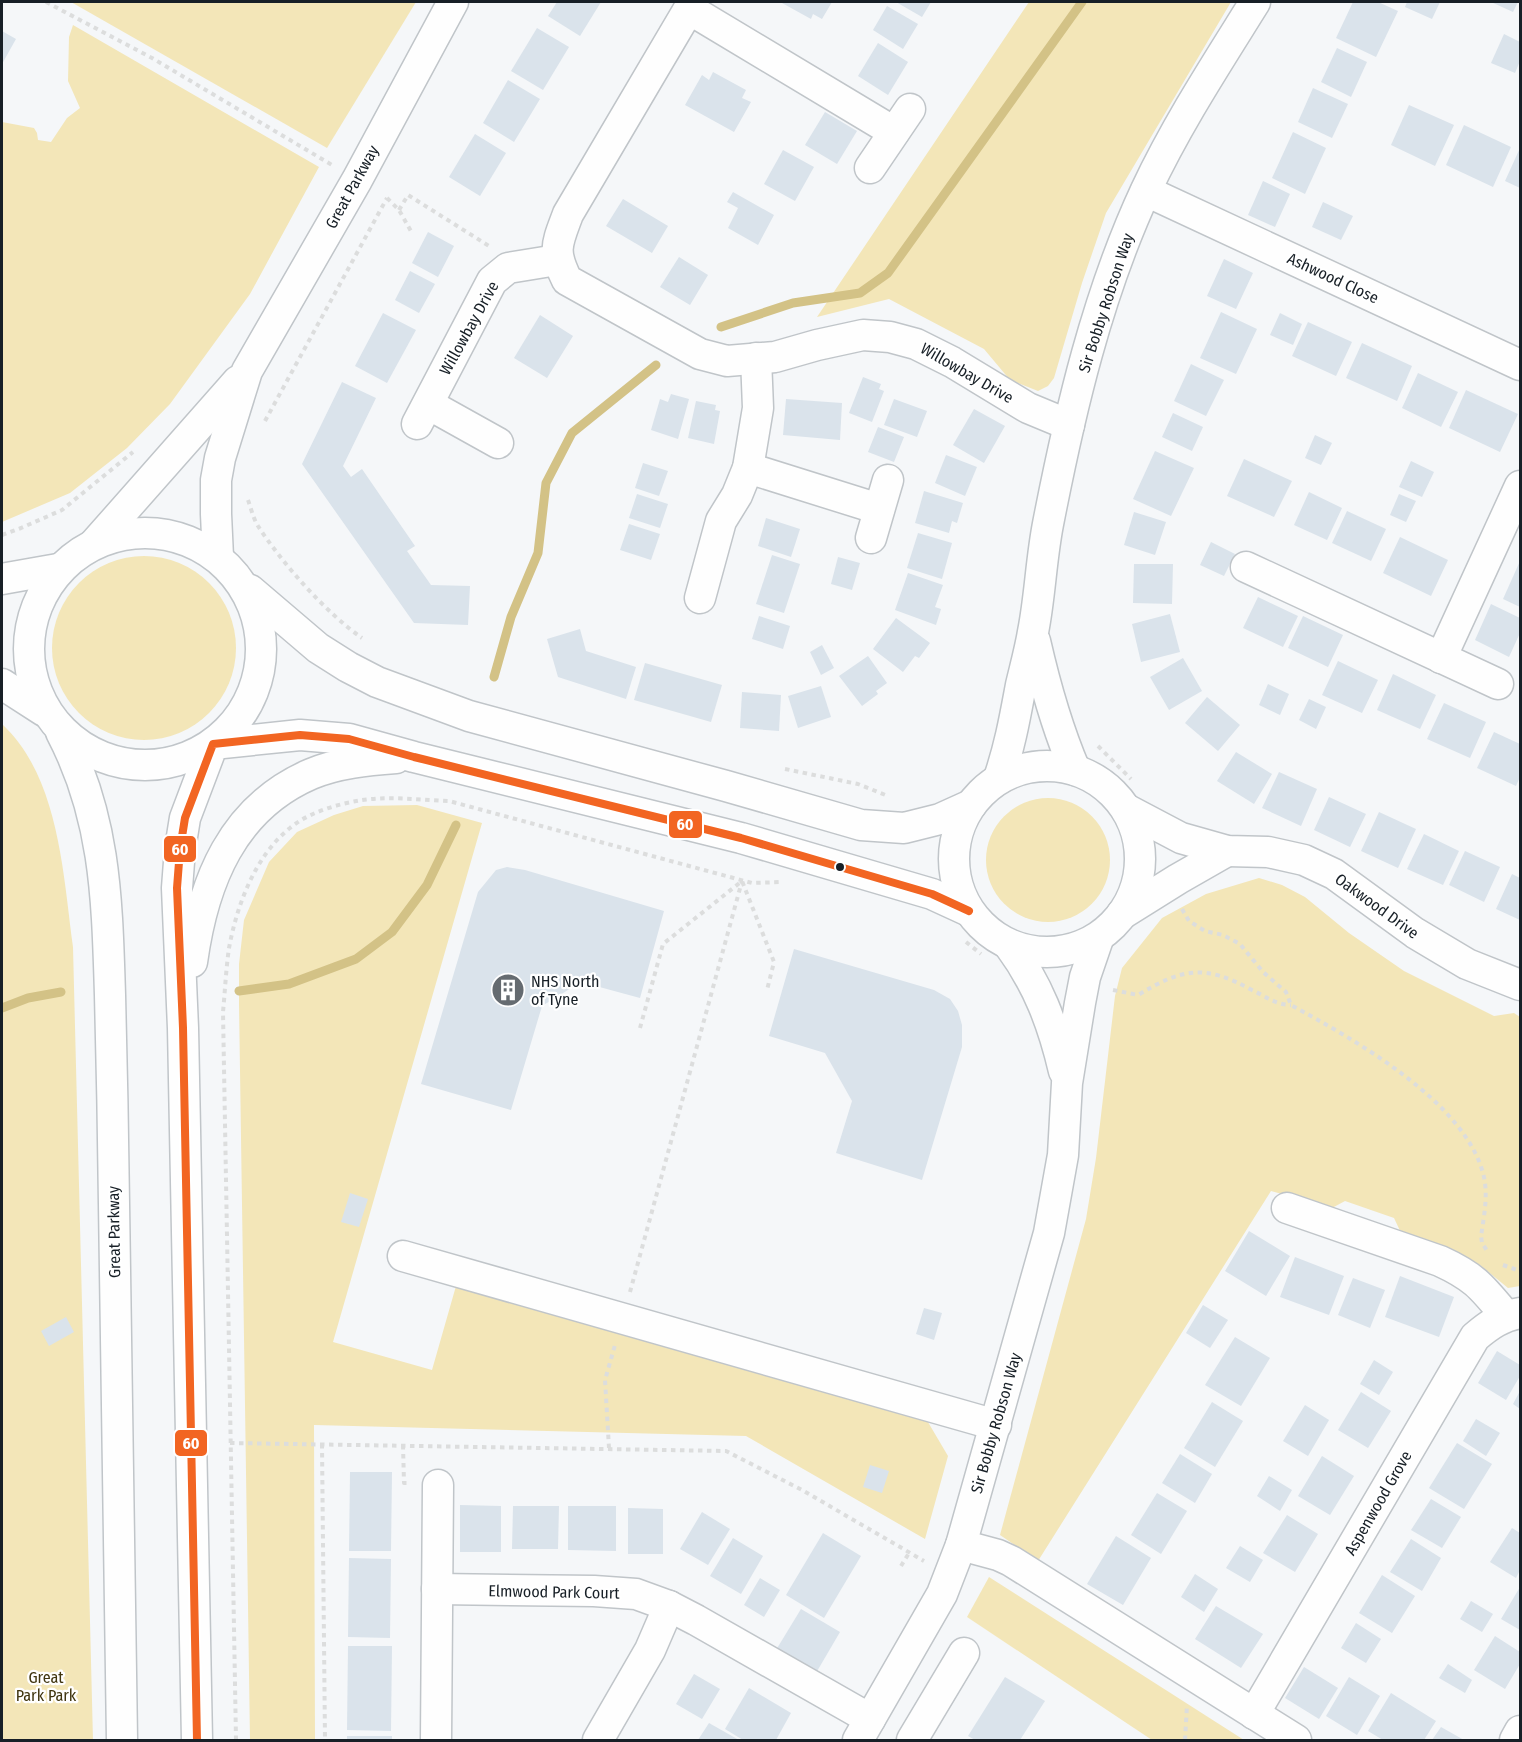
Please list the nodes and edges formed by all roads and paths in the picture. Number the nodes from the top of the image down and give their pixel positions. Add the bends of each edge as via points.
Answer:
1 (46, 2) edge
2 (453, 2) edge
3 (1255, 2) edge
4 (691, 5) edge
5 (870, 168) dead end
6 (345, 173) junction
7 (328, 175) dead end
8 (1146, 191) junction
9 (387, 198) junction
10 (399, 210) junction
11 (412, 233) dead end
12 (556, 260) junction
13 (520, 266) junction
14 (756, 358) junction
15 (1521, 365) edge
16 (247, 371) junction
17 (264, 424) dead end
18 (1069, 425) junction
19 (498, 443) dead end
20 (139, 447) dead end
21 (748, 468) junction
22 (888, 480) dead end
23 (1521, 486) edge
24 (247, 498) dead end
25 (879, 509) junction
26 (2, 535) edge
27 (870, 538) dead end
28 (95, 543) junction
29 (218, 557) junction
30 (1246, 567) dead end
31 (58, 569) junction
32 (2, 579) edge
33 (250, 590) junction
34 (700, 598) dead end
35 (1034, 632) junction
36 (369, 643) dead end
37 (1441, 658) junction
38 (2, 684) edge
39 (1498, 684) dead end
40 (52, 721) junction
41 (213, 744) junction
42 (414, 757) junction
43 (781, 769) dead end
44 (1075, 770) junction
45 (999, 778) junction
46 (895, 798) dead end
47 (971, 806) junction
48 (1126, 809) junction
49 (1227, 851) junction
50 (742, 881) junction
51 (792, 882) dead end
52 (1177, 901) dead end
53 (1122, 914) junction
54 (964, 924) junction
55 (1098, 939) junction
56 (997, 950) junction
57 (1521, 985) edge
58 (767, 990) dead end
59 (1112, 990) dead end
60 (1291, 1005) junction
61 (183, 1028) junction
62 (640, 1028) dead end
63 (1067, 1083) junction
64 (1287, 1208) dead end
65 (403, 1256) dead end
66 (1493, 1257) dead end
67 (1500, 1264) dead end
68 (1521, 1271) edge
69 (1513, 1315) edge
70 (622, 1318) junction
71 (996, 1425) junction
72 (230, 1443) junction
73 (322, 1444) junction
74 (609, 1448) junction
75 (438, 1485) dead end
76 (961, 1545) junction
77 (909, 1553) junction
78 (901, 1566) dead end
79 (950, 1575) junction
80 (436, 1589) junction
81 (669, 1606) junction
82 (964, 1653) dead end
83 (908, 1654) junction
84 (948, 1679) junction
85 (1254, 1714) junction
86 (864, 1730) edge
87 (1521, 1731) edge
88 (122, 1740) edge
89 (197, 1740) edge
90 (237, 1740) edge
91 (324, 1740) edge
92 (436, 1740) edge
93 (598, 1740) edge
94 (912, 1740) edge
95 (1296, 1740) edge
96 (1515, 1740) edge

1 - 6 path via 152,58
2 - 6 street, Great Parkway
3 - 8 street, Sir Bobby Robson Way
4 - 5 street via 902,120
4 - 12 street via 568,214 558,240
6 - 7 path
6 - 9 path
6 - 16 street, Great Parkway
8 - 15 street, Ashwood Close
8 - 18 street, Sir Bobby Robson Way via 1106,294
9 - 10 path
9 - 17 path
10 - 11 path
10 - 13 path via 408,195
12 - 13 street, Willowbay Drive
12 - 14 street, Willowbay Drive via 567,280 700,354 727,361
13 - 19 street, Willowbay Drive via 508,268 492,281 422,414
14 - 18 street, Willowbay Drive via 775,357 863,335 890,338 916,344 1028,408
14 - 21 street via 758,408
16 - 28 street, Great Parkway
16 - 29 street, Great Parkway via 220,458 216,503
18 - 35 street, Sir Bobby Robson Way via 1047,526
20 - 26 path via 62,510
21 - 25 street
21 - 34 street via 721,521
22 - 25 street
23 - 37 street
24 - 36 path via 257,524 305,586
25 - 27 street
28 - 29 street, Great Parkway via 159,538
28 - 31 street, Great Parkway
29 - 33 street, Great Parkway
30 - 37 street
31 - 32 street
31 - 40 street, Great Parkway via 35,610 29,638 34,686
33 - 41 street, Great Parkway via 261,635 256,681 236,720
33 - 47 street via 318,648 348,667 468,716 861,825 904,828
35 - 44 street, Sir Bobby Robson Way via 1062,741
35 - 45 street, Sir Bobby Robson Way via 1010,749
37 - 39 street
38 - 40 street
40 - 41 street, Great Parkway via 86,748 109,758 134,762 164,760
40 - 88 street, Great Parkway via 75,759 87,793 105,887 112,1058
41 - 42 street via 325,736
41 - 61 street, Great Parkway via 185,818 180,849 177,921
42 - 54 street via 741,838 932,894
42 - 61 street via 370,760 313,773 283,788 238,832 207,889 195,935
43 - 46 path via 858,784
44 - 45 street via 1049,765 1024,768
44 - 48 street via 1095,779
45 - 47 street
47 - 54 street via 957,856
48 - 49 street, Oakwood Drive via 1181,838
48 - 53 street via 1138,849 1138,870
49 - 53 street
49 - 57 street, Oakwood Drive via 1268,852 1304,860 1334,874 1415,933 1467,964
50 - 51 path
50 - 58 path via 774,962
50 - 62 path via 663,944
50 - 70 path
50 - 72 path via 449,801 362,800 322,809 290,827 261,859 242,901 228,959 223,1012
52 - 60 path via 1190,921 1240,944 1286,992
53 - 55 street
54 - 56 path
54 - 56 street via 980,924 998,939
55 - 56 street via 1053,953
55 - 63 street, Sir Bobby Robson Way via 1085,977
56 - 63 street, Sir Bobby Robson Way via 1027,969 1044,1005
59 - 60 path via 1138,995 1180,974 1211,973 1238,982 1280,1005
60 - 66 path via 1353,1039 1411,1080 1461,1131 1477,1157 1484,1179 1481,1236
61 - 89 street, Great Parkway
63 - 71 street, Sir Bobby Robson Way via 1056,1202
64 - 69 street via 1462,1271
65 - 70 street
67 - 68 path
69 - 85 street, Aspenwood Grove via 1489,1325 1475,1337
70 - 71 street
70 - 74 path via 605,1380
71 - 76 street, Sir Bobby Robson Way
72 - 73 path
72 - 90 path
73 - 74 path
73 - 91 path
74 - 77 path via 726,1451
75 - 80 street
76 - 79 street, Sir Bobby Robson Way
76 - 85 street via 1011,1561
77 - 78 path
77 - 79 path
79 - 83 street, Sir Bobby Robson Way
80 - 81 street, Elmwood Park Court via 636,1594
80 - 92 street
81 - 86 street, Elmwood Park Court
81 - 93 street via 650,1650
82 - 84 street
83 - 84 street
83 - 86 street, Sir Bobby Robson Way
84 - 94 street
85 - 95 street
87 - 96 street

